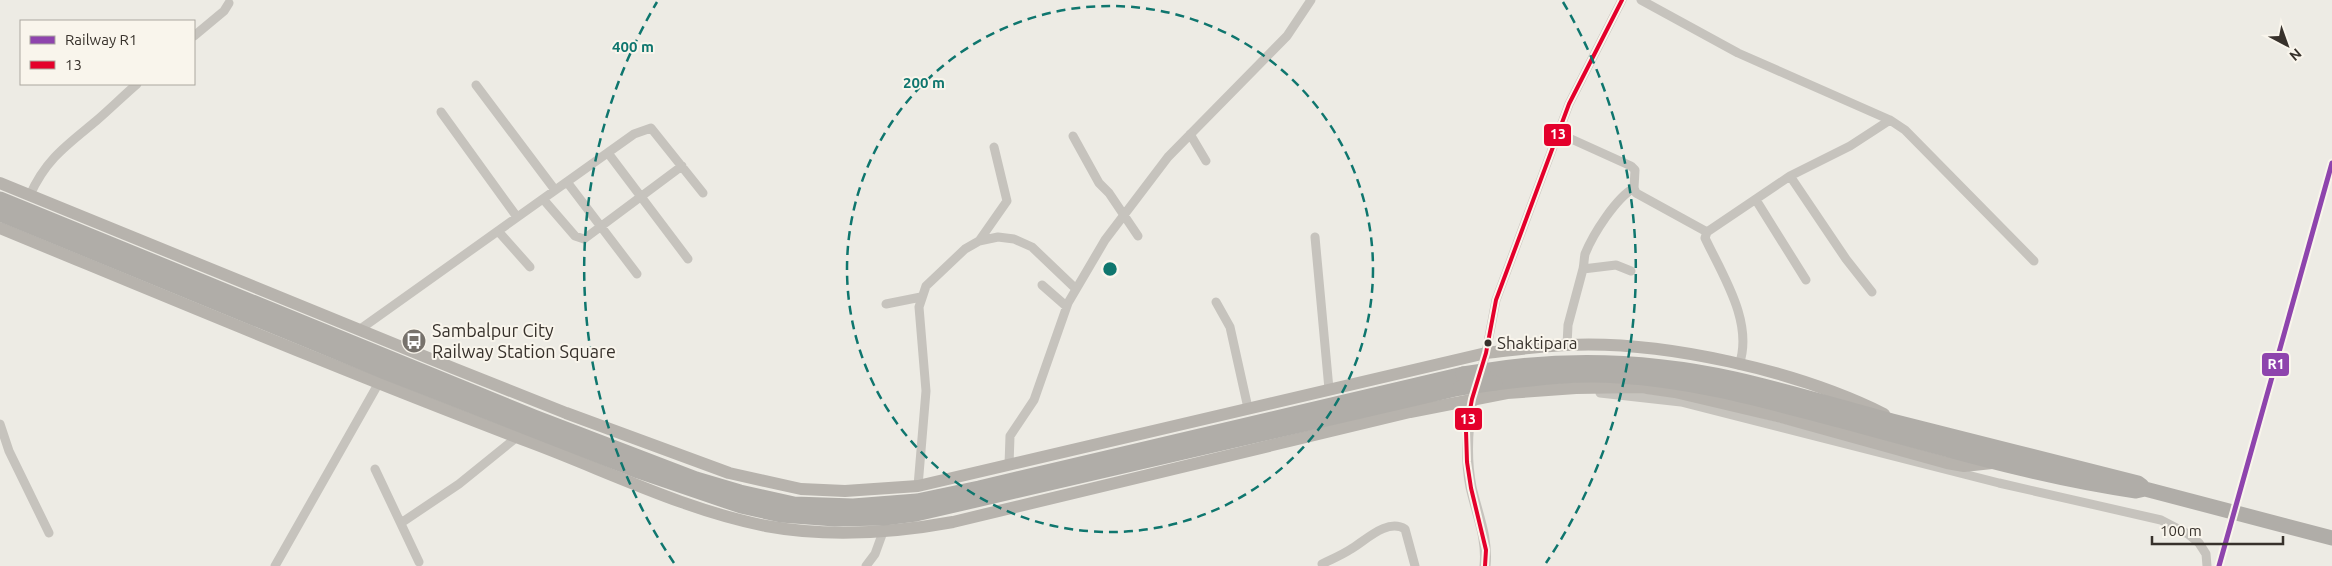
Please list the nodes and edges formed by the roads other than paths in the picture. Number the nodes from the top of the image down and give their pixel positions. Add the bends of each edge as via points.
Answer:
1 (1311, 0) edge
2 (1622, 0) edge
3 (1641, 0) edge
4 (229, 3) dead end
5 (195, 35) edge
6 (136, 85) edge
7 (476, 85) dead end
8 (441, 112) dead end
9 (1890, 120) junction
10 (1190, 134) junction
11 (1558, 134) junction
12 (1072, 136) dead end
13 (994, 147) dead end
14 (608, 153) junction
15 (1206, 161) dead end
16 (682, 166) junction
17 (1790, 176) junction
18 (567, 182) junction
19 (0, 183) edge
20 (1634, 188) junction
21 (555, 190) junction
22 (703, 194) dead end
23 (30, 195) junction
24 (641, 197) junction
25 (0, 199) edge
26 (543, 199) junction
27 (1756, 200) junction
28 (0, 214) edge
29 (1125, 214) junction
30 (516, 218) junction
31 (0, 228) edge
32 (601, 228) junction
33 (498, 231) junction
34 (1707, 232) junction
35 (1138, 236) dead end
36 (1315, 237) dead end
37 (979, 241) junction
38 (688, 259) dead end
39 (2034, 261) dead end
40 (530, 267) dead end
41 (1583, 270) junction
42 (1631, 270) dead end
43 (636, 274) dead end
44 (1806, 280) dead end
45 (1042, 285) dead end
46 (1076, 289) junction
47 (1872, 292) dead end
48 (921, 297) junction
49 (1216, 302) dead end
50 (886, 304) dead end
51 (1066, 306) junction
52 (359, 330) junction
53 (1567, 345) junction
54 (1486, 353) junction
55 (388, 365) junction
56 (1739, 365) junction
57 (1661, 374) junction
58 (1589, 387) junction
59 (1329, 389) junction
60 (1472, 399) junction
61 (1248, 408) junction
62 (1902, 423) junction
63 (0, 424) edge
64 (517, 437) junction
65 (1995, 463) junction
66 (1009, 465) junction
67 (375, 469) dead end
68 (918, 486) junction
69 (2145, 489) junction
70 (400, 523) junction
71 (883, 532) junction
72 (48, 533) dead end
73 (2332, 538) edge
74 (419, 562) dead end
75 (1322, 564) dead end
76 (275, 566) edge
77 (866, 566) edge
78 (1415, 566) edge
79 (1485, 566) edge
80 (2208, 566) edge

1 - 10 street via 1287,36
2 - 11 street via 1569,104
3 - 9 street via 1738,53
4 - 5 street
6 - 23 street via 67,142 48,163
7 - 21 street
8 - 30 street
9 - 17 street via 1850,146
9 - 39 street via 1905,130
10 - 15 street
10 - 29 street via 1168,157
11 - 20 street via 1631,166 1635,170
11 - 54 street via 1496,300
12 - 29 street via 1099,183
13 - 37 street via 1007,201
14 - 16 street via 634,134 651,128
14 - 18 street
14 - 24 street
16 - 22 street
16 - 24 street
17 - 27 street
17 - 47 street
18 - 21 street
18 - 32 street
19 - 23 main road
20 - 34 street via 1641,197
20 - 41 street via 1623,195 1598,232 1585,255
21 - 26 street
23 - 52 main road
24 - 32 street
24 - 38 street
25 - 55 highway
26 - 30 street
26 - 32 street via 579,238 584,239
27 - 34 street
27 - 44 street
28 - 55 highway
29 - 35 street
29 - 46 street via 1105,240
30 - 33 street
31 - 55 main road
32 - 43 street
33 - 40 street
33 - 52 street
34 - 56 street via 1705,238 1741,322 1744,352
36 - 59 street
37 - 46 street via 998,237 1014,239 1032,247
37 - 48 street via 935,276
41 - 42 street via 1616,264
41 - 53 street via 1568,325
45 - 51 street
46 - 51 street
48 - 50 street
48 - 68 street via 919,307 926,391
49 - 61 street via 1230,327
51 - 66 street via 1034,400 1010,436
52 - 55 main road
53 - 54 main road
53 - 56 main road via 1655,349
54 - 59 main road
54 - 60 street
55 - 57 highway, bridge via 638,471 741,506 781,515 835,519 908,515 1120,461 1439,392 1577,374
55 - 64 main road
55 - 68 main road via 754,480 801,489 845,491
55 - 76 street
56 - 62 main road via 1821,387
57 - 62 highway via 1734,379
57 - 65 highway
58 - 60 main road
58 - 65 main road via 1675,392 1781,417 1947,463 1964,466
58 - 80 street via 1598,392 1681,402 1999,483 2161,520 2199,542
59 - 61 main road
60 - 71 main road via 953,522
60 - 79 street via 1466,431 1467,462 1486,550
61 - 66 main road
62 - 69 highway via 2138,482
63 - 72 street via 9,451
64 - 70 street via 459,484
64 - 71 main road via 716,513 767,526 808,531
65 - 69 highway via 2078,483 2136,491
66 - 68 main road
67 - 70 street
69 - 73 highway
70 - 74 street
71 - 77 street
75 - 78 street via 1376,532 1398,527 1405,529 1408,535

